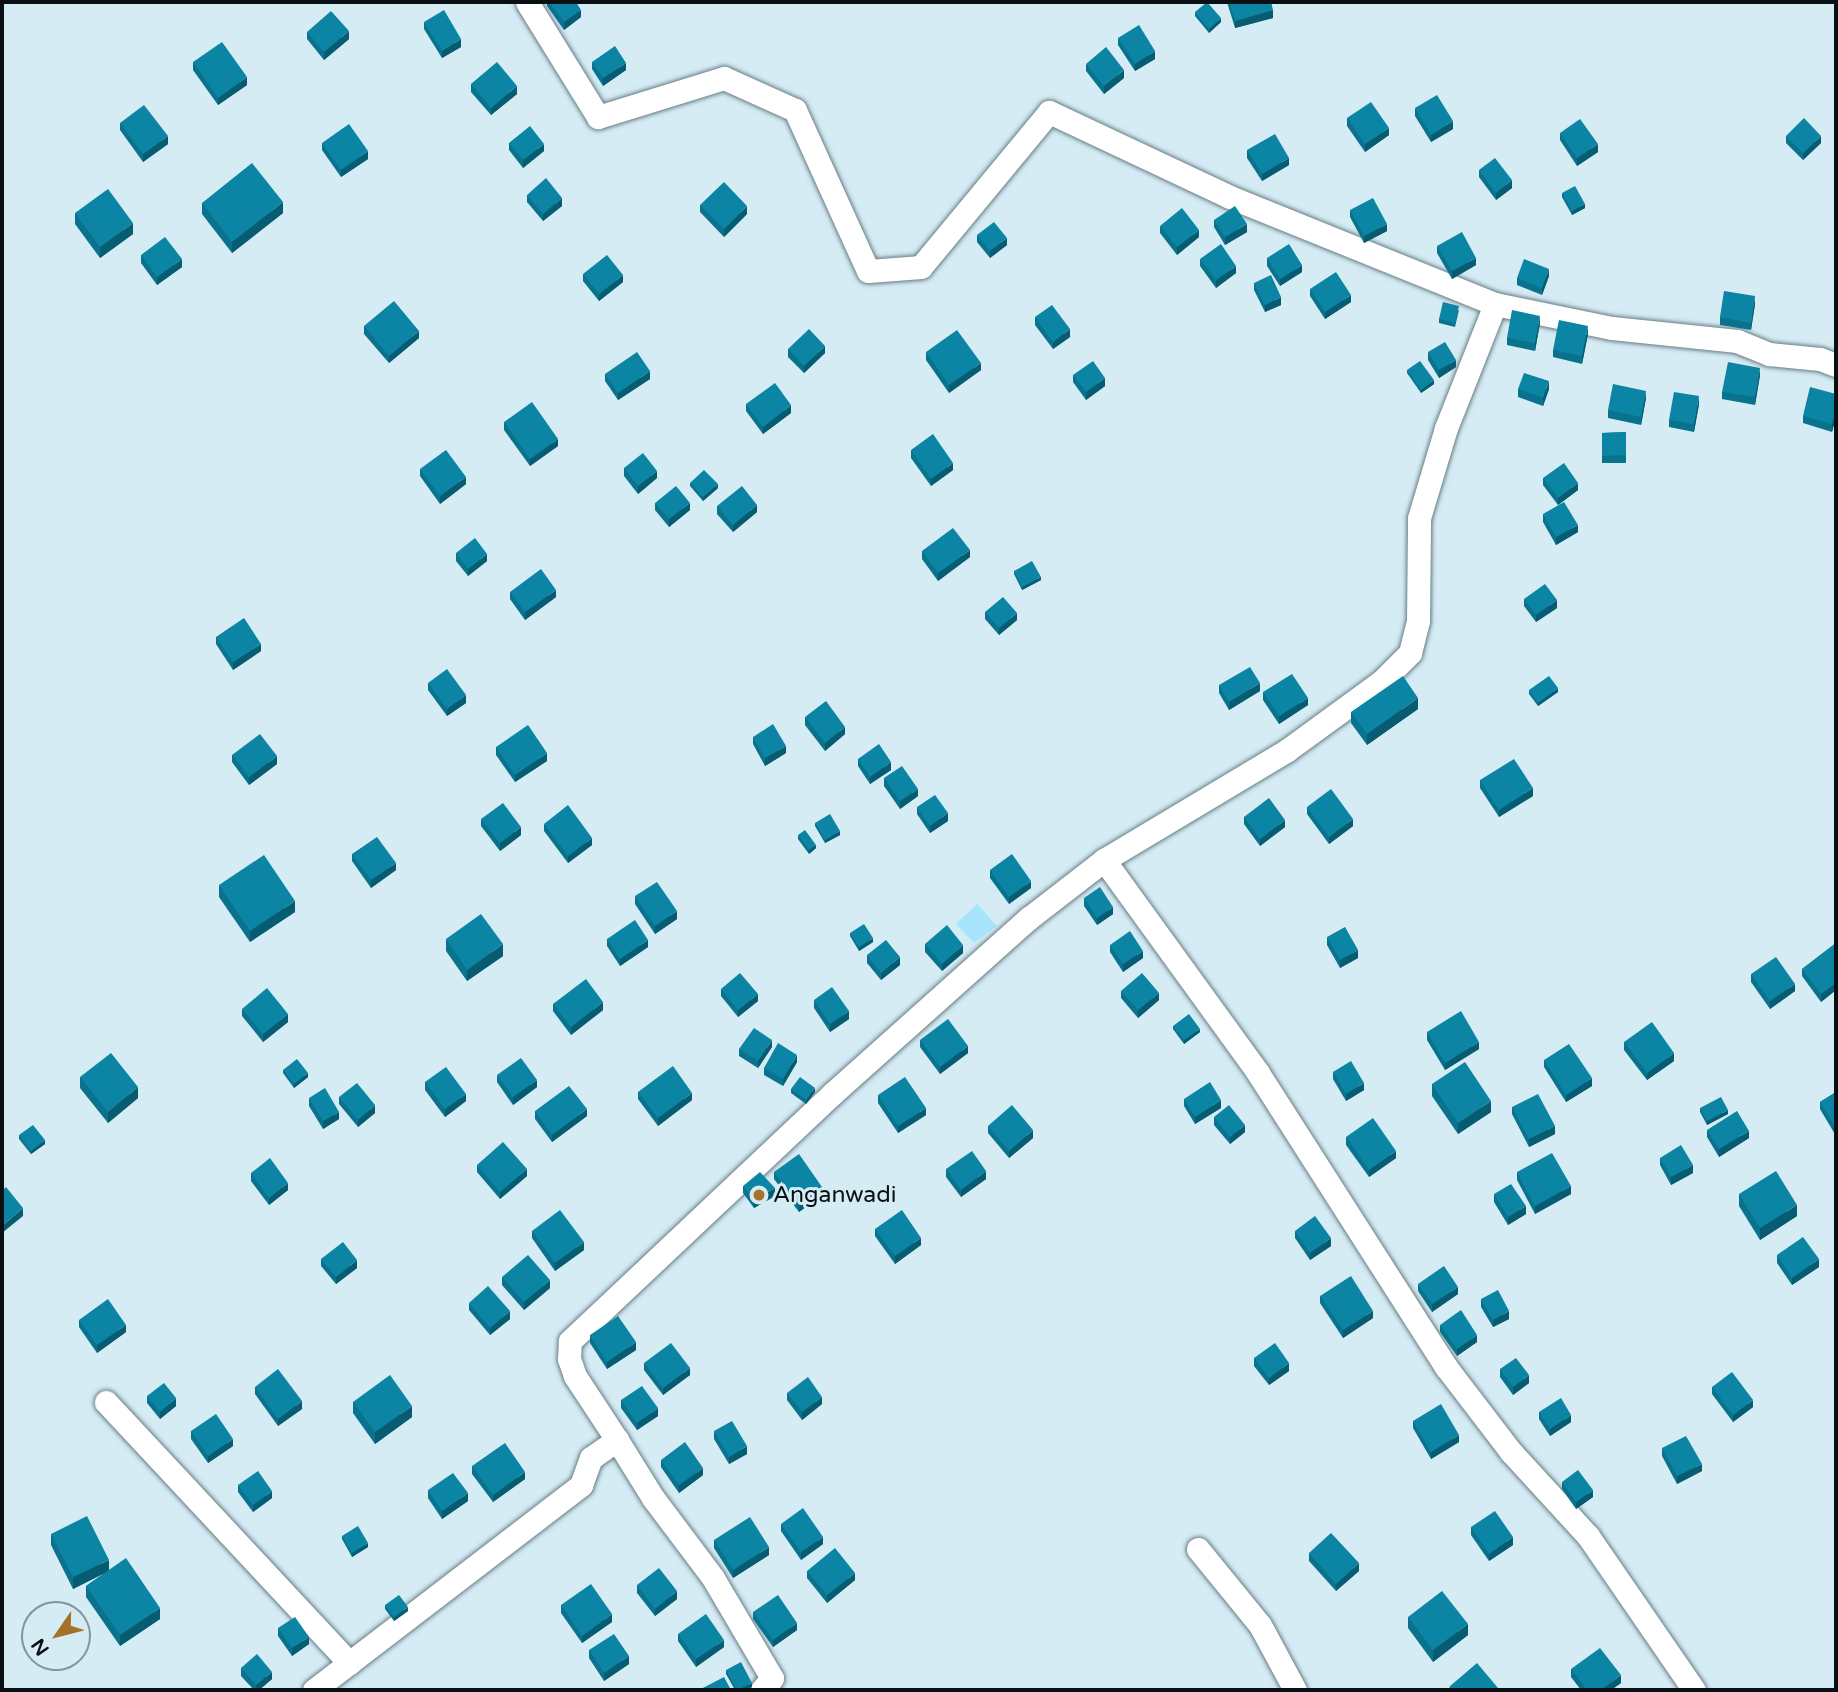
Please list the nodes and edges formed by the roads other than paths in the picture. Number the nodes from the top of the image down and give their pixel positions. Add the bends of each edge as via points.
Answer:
1 (527, 2) edge
2 (1495, 304) junction
3 (1828, 362) edge
4 (1104, 860) junction
5 (106, 1402) dead end
6 (617, 1440) junction
7 (1198, 1549) dead end
8 (349, 1663) junction
9 (314, 1690) edge
10 (762, 1690) edge
11 (1295, 1690) edge
12 (1694, 1690) edge

1 - 2 street via 598,117 724,78 795,110 868,271 921,267 1048,112 1230,197
2 - 3 street via 1612,328 1737,341 1769,354
2 - 4 street via 1446,428 1419,518 1418,621 1410,653 1382,681 1286,751
4 - 6 street via 1029,918 832,1094 569,1341 575,1376
4 - 12 street via 1258,1073 1446,1367 1511,1452 1588,1536
5 - 8 street
6 - 8 street via 591,1458 580,1485
6 - 10 street via 653,1498 713,1578 772,1678
7 - 11 street via 1260,1625
8 - 9 street

